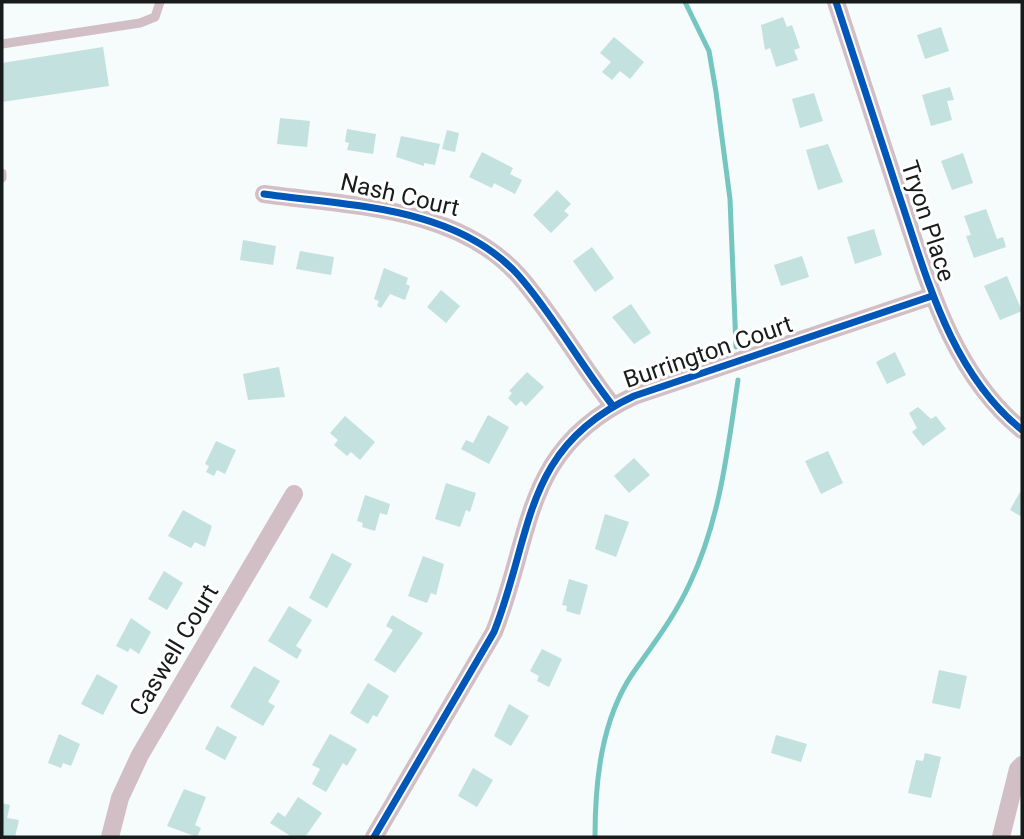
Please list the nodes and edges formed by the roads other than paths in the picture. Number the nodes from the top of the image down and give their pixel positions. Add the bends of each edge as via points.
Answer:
1 (160, 2) edge
2 (836, 2) edge
3 (2, 44) edge
4 (2, 173) edge
5 (2, 178) edge
6 (264, 194) dead end
7 (932, 296) junction
8 (613, 406) junction
9 (1022, 430) edge
10 (294, 495) dead end
11 (1020, 767) edge
12 (110, 837) edge
13 (374, 837) edge
14 (1001, 837) edge

1 - 3 lane via 155,17 140,23
2 - 7 street, Tryon Place
4 - 5 lane
6 - 8 street, Nash Court via 434,222 481,243 534,293
7 - 8 street, Burrington Court
7 - 9 street, Tryon Place via 956,347 984,390
8 - 13 street, Burrington Court via 571,440 544,475 494,632
10 - 12 street, Caswell Court via 140,755 120,797
11 - 14 street

